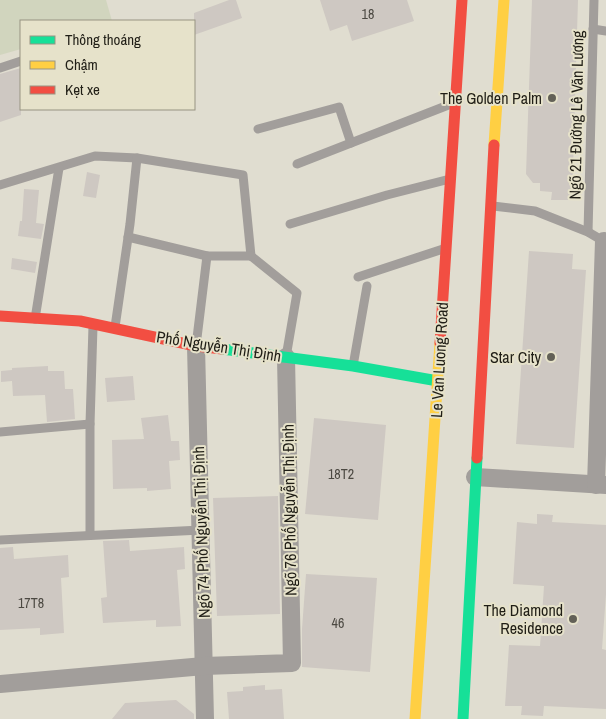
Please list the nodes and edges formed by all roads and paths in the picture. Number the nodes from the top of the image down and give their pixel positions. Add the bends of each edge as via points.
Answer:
1 (462, 0) edge
2 (504, 0) edge
3 (594, 0) edge
4 (593, 29) junction
5 (606, 30) edge
6 (20, 61) edge
7 (0, 68) edge
8 (456, 102) junction
9 (258, 129) dead end
10 (352, 143) junction
11 (137, 158) junction
12 (297, 164) dead end
13 (59, 168) junction
14 (450, 180) junction
15 (0, 185) edge
16 (486, 205) junction
17 (464, 206) dead end
18 (448, 207) junction
19 (290, 224) dead end
20 (588, 232) junction
21 (128, 237) junction
22 (605, 242) edge
23 (445, 248) junction
24 (207, 256) junction
25 (251, 256) junction
26 (358, 277) dead end
27 (367, 286) dead end
28 (0, 316) edge
29 (34, 320) junction
30 (93, 323) junction
31 (115, 327) junction
32 (196, 346) junction
33 (286, 357) junction
34 (603, 359) edge
35 (353, 366) junction
36 (438, 381) junction
37 (90, 424) junction
38 (0, 432) edge
39 (475, 477) junction
40 (601, 485) edge
41 (201, 530) junction
42 (90, 536) junction
43 (0, 540) edge
44 (204, 666) junction
45 (0, 684) edge
46 (205, 719) edge
47 (415, 719) edge
48 (463, 719) edge

1 - 8 main road, Le Van Luong Road
2 - 16 main road via 496,159
3 - 4 lane, Ngõ 21 Đường Lê Văn Lương
4 - 5 lane
4 - 20 lane, Ngõ 21 Đường Lê Văn Lương
6 - 7 lane
8 - 10 lane
8 - 14 main road, Le Van Luong Road
9 - 10 lane via 339,107
10 - 12 lane
11 - 13 lane via 95,156
11 - 21 lane
11 - 25 lane via 243,175
13 - 15 lane
13 - 29 lane
14 - 18 main road, Le Van Luong Road
14 - 19 lane
16 - 20 lane, Ngõ 21 Đường Lê Văn Lương via 535,211
16 - 39 main road
17 - 18 main road
18 - 23 main road, Le Van Luong Road
20 - 22 lane, Ngõ 21 Đường Lê Văn Lương
21 - 24 lane
21 - 31 lane
22 - 34 street
23 - 26 lane
23 - 36 main road, Le Van Luong Road
24 - 25 lane
24 - 32 lane
25 - 33 lane via 298,293
27 - 35 lane
28 - 29 main road, Phố Nguyễn Thị Định
29 - 30 main road, Phố Nguyễn Thị Định
30 - 31 main road, Phố Nguyễn Thị Định
30 - 37 lane
31 - 32 main road, Phố Nguyễn Thị Định
32 - 33 main road, Phố Nguyễn Thị Định
32 - 41 street, Ngõ 74 Phố Nguyễn Thị Định
33 - 35 main road, Phố Nguyễn Thị Định
33 - 44 street, Ngõ 76 Phố Nguyễn Thị Định via 292,663
34 - 40 street
35 - 36 main road, Phố Nguyễn Thị Định
36 - 47 main road, Le Van Luong Road
37 - 38 lane
37 - 42 lane
39 - 40 street
39 - 48 main road
41 - 42 lane
41 - 44 street, Ngõ 74 Phố Nguyễn Thị Định
42 - 43 lane
44 - 45 street
44 - 46 street, Ngõ 74 Phố Nguyễn Thị Định

